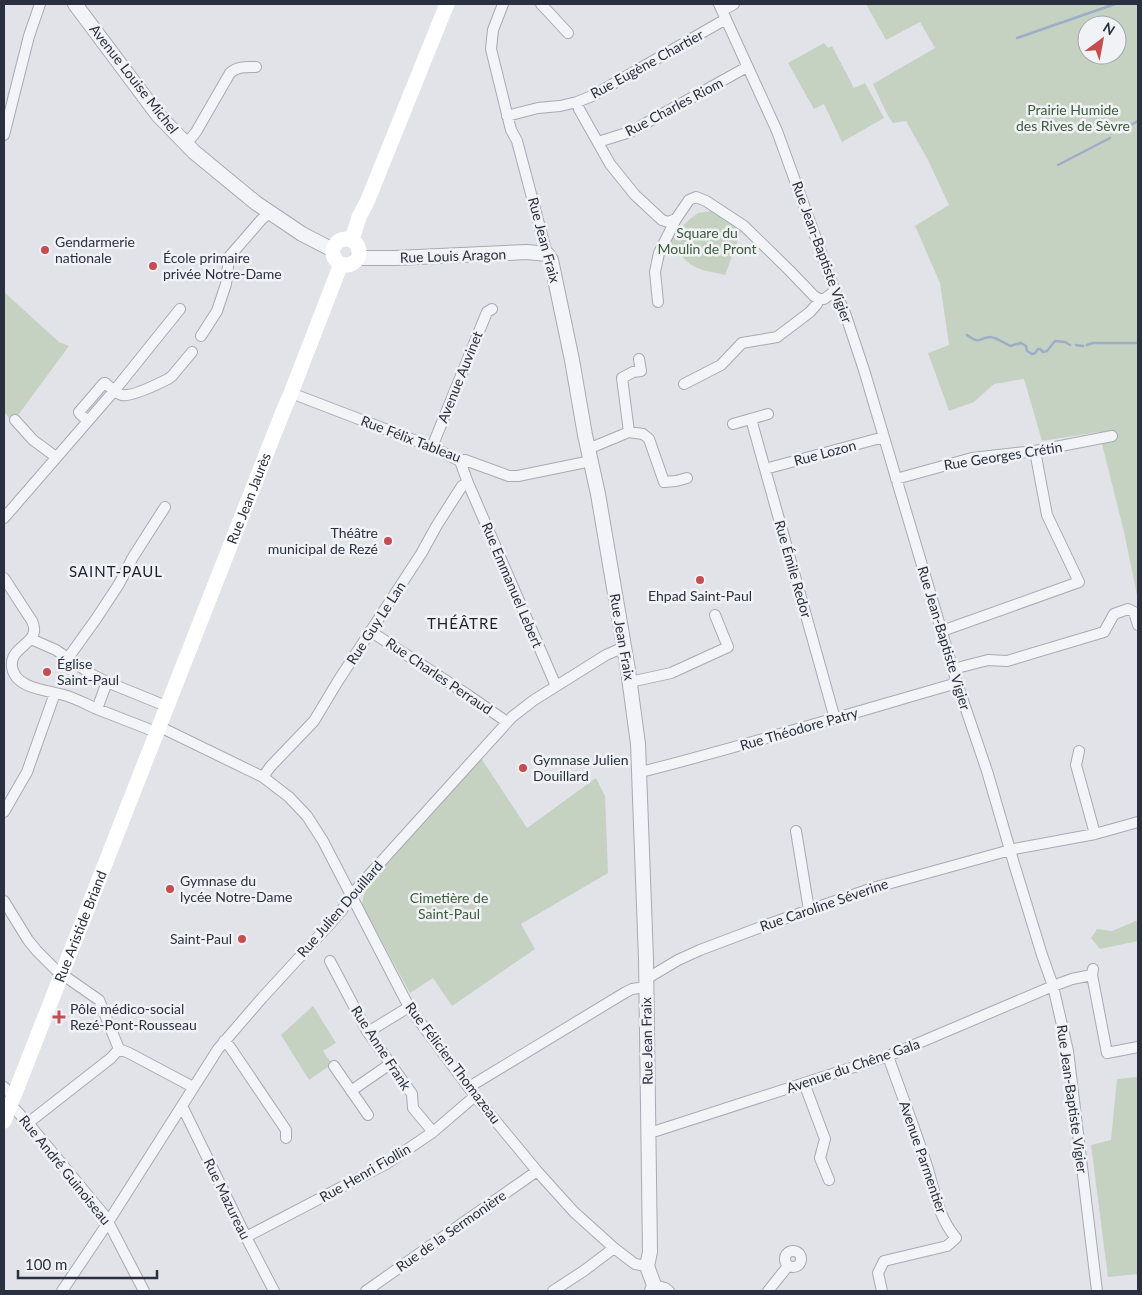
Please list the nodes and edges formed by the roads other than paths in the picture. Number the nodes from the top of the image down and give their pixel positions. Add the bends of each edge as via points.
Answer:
1 (40, 4) edge
2 (447, 4) edge
3 (503, 4) edge
4 (541, 4) edge
5 (734, 4) edge
6 (78, 7) edge
7 (723, 11) edge
8 (568, 33) dead end
9 (256, 67) dead end
10 (747, 67) junction
11 (577, 102) junction
12 (507, 116) junction
13 (4, 135) edge
14 (598, 142) junction
15 (186, 144) junction
16 (270, 213) junction
17 (676, 219) junction
18 (352, 240) junction
19 (333, 250) junction
20 (547, 254) junction
21 (358, 257) junction
22 (341, 264) junction
23 (835, 291) junction
24 (819, 299) junction
25 (658, 302) dead end
26 (180, 309) dead end
27 (492, 309) dead end
28 (201, 336) dead end
29 (192, 352) dead end
30 (639, 359) dead end
31 (684, 384) dead end
32 (114, 391) junction
33 (291, 393) junction
34 (768, 414) dead end
35 (751, 419) junction
36 (15, 420) dead end
37 (733, 424) dead end
38 (629, 432) junction
39 (1112, 436) dead end
40 (884, 437) junction
41 (432, 447) junction
42 (1035, 452) junction
43 (590, 455) junction
44 (56, 457) junction
45 (460, 461) junction
46 (765, 469) junction
47 (687, 478) dead end
48 (896, 478) junction
49 (468, 483) junction
50 (165, 507) dead end
51 (4, 518) edge
52 (4, 578) edge
53 (715, 615) dead end
54 (1138, 623) edge
55 (370, 631) junction
56 (942, 631) junction
57 (31, 639) junction
58 (624, 647) junction
59 (68, 658) junction
60 (953, 669) junction
61 (107, 682) junction
62 (630, 682) junction
63 (957, 683) junction
64 (556, 686) junction
65 (55, 693) junction
66 (166, 706) junction
67 (97, 709) junction
68 (835, 719) junction
69 (507, 722) junction
70 (157, 729) junction
71 (1078, 751) dead end
72 (640, 772) junction
73 (263, 777) junction
74 (4, 812) edge
75 (1138, 822) edge
76 (796, 831) dead end
77 (1095, 834) junction
78 (1010, 850) junction
79 (351, 895) junction
80 (4, 901) edge
81 (809, 910) junction
82 (330, 961) dead end
83 (61, 973) junction
84 (646, 983) junction
85 (1053, 986) junction
86 (409, 1007) junction
87 (368, 1032) junction
88 (224, 1041) junction
89 (1138, 1047) edge
90 (119, 1050) junction
91 (888, 1056) junction
92 (390, 1064) junction
93 (334, 1066) dead end
94 (804, 1083) junction
95 (194, 1087) junction
96 (351, 1091) junction
97 (472, 1092) junction
98 (9, 1096) edge
99 (181, 1107) junction
100 (368, 1115) dead end
101 (4, 1121) edge
102 (28, 1123) junction
103 (648, 1131) junction
104 (433, 1132) junction
105 (286, 1138) dead end
106 (537, 1171) junction
107 (829, 1180) dead end
108 (108, 1221) junction
109 (246, 1238) junction
110 (614, 1248) junction
111 (646, 1266) junction
112 (788, 1266) dead end
113 (653, 1288) edge
114 (62, 1291) edge
115 (144, 1291) edge
116 (274, 1291) edge
117 (366, 1291) edge
118 (553, 1291) edge
119 (669, 1291) edge
120 (768, 1291) edge
121 (882, 1291) edge
122 (1098, 1291) edge

1 - 13 street
2 - 18 main road
3 - 12 street, Rue Jean Fraix via 491,42
4 - 8 street
5 - 7 street, Rue Eugène Chartier
6 - 15 street, Avenue Louise Michel via 151,106
7 - 10 street, Rue Jean-Baptiste Vigier
7 - 11 street, Rue Eugène Chartier via 592,96
9 - 15 street via 243,67 230,73
10 - 14 street, Rue Charles Riom via 630,132
10 - 23 street, Rue Jean-Baptiste Vigier via 777,131
11 - 12 street, Rue Eugène Chartier
11 - 14 street
12 - 20 street, Rue Jean Fraix via 517,141
14 - 17 street via 635,195 662,220
15 - 16 street, Avenue Louise Michel
16 - 19 street, Avenue Louise Michel
16 - 28 street via 230,257 217,311
17 - 24 street via 689,200 701,198 744,226
17 - 25 street via 658,256 655,272
18 - 19 main road via 341,239
18 - 21 main road via 358,247
19 - 22 main road via 334,259
20 - 21 street, Rue Louis Aragon
20 - 43 street, Rue Jean Fraix
21 - 22 main road via 350,265
22 - 33 main road, Rue Jean Jaurès
23 - 24 street
23 - 40 street, Rue Jean-Baptiste Vigier
24 - 31 street via 810,312 776,336 742,343 721,365
26 - 32 street
27 - 41 street, Avenue Auvinet via 487,312
29 - 32 street via 168,379 130,395 122,396
30 - 38 street via 641,371 622,378
32 - 44 street via 104,383 80,412 88,421
33 - 41 street, Rue Félix Tableau
33 - 66 main road, Rue Jean Jaurès
34 - 35 street
35 - 37 street
35 - 46 street, Rue Émile Redor
36 - 44 street via 33,440
38 - 43 street, Rue Félix Tableau
38 - 47 street via 643,434 649,439 664,482
39 - 42 street, Rue Georges Crétin
40 - 46 street, Rue Lozon
40 - 48 street, Rue Jean-Baptiste Vigier
41 - 45 street, Rue Félix Tableau
42 - 48 street, Rue Georges Crétin via 972,458
42 - 56 street via 1046,515 1080,582
43 - 45 street, Rue Félix Tableau via 514,476
43 - 58 street, Rue Jean Fraix
44 - 51 street
45 - 49 street
46 - 68 street, Rue Émile Redor
48 - 56 street, Rue Jean-Baptiste Vigier
49 - 55 street, Rue Guy Le Lan via 457,493
49 - 64 street, Rue Emmanuel Lebert
50 - 59 street via 132,557 119,584
52 - 57 street via 34,624
53 - 62 street via 728,647 671,673
54 - 60 street via 1134,612 1128,609 1114,614 1104,632 1007,661 988,660
55 - 69 street, Rue Charles Perraud
55 - 73 street, Rue Guy Le Lan via 314,721
56 - 60 street, Rue Jean-Baptiste Vigier
57 - 59 street
57 - 65 street, Rue Félicien Thomazeau via 12,660 14,674 27,685
58 - 62 street, Rue Jean Fraix
58 - 64 street, Rue Julien Douillard
59 - 61 street
60 - 63 street, Rue Jean-Baptiste Vigier
61 - 66 street
61 - 67 street
62 - 72 street, Rue Jean Fraix
63 - 68 street, Rue Théodore Patry
63 - 78 street, Rue Jean-Baptiste Vigier via 988,771
64 - 69 street, Rue Julien Douillard
65 - 67 street, Rue Félicien Thomazeau
65 - 74 street via 27,772
66 - 70 main road, Rue Jean Jaurès
67 - 70 street, Rue Félicien Thomazeau
68 - 72 street, Rue Théodore Patry
69 - 79 street, Rue Julien Douillard
70 - 73 street, Rue Félicien Thomazeau
70 - 83 main road, Rue Aristide Briand
71 - 77 street via 1076,765
72 - 84 street, Rue Jean Fraix
73 - 79 street, Rue Félicien Thomazeau via 307,816 324,841
75 - 77 street, Rue Caroline Séverine
76 - 81 street
77 - 78 street, Rue Caroline Séverine
78 - 81 street, Rue Caroline Séverine via 873,888
78 - 85 street, Rue Jean-Baptiste Vigier
79 - 86 street, Rue Félicien Thomazeau
79 - 88 street, Rue Julien Douillard via 342,910
80 - 83 street via 28,940
81 - 84 street, Rue Caroline Séverine via 700,950 678,960
82 - 87 street, Rue Anne Frank
83 - 90 street via 99,1000
83 - 98 main road, Rue Aristide Briand
84 - 97 street, Rue Caroline Séverine via 626,992
84 - 103 street, Rue Jean Fraix
85 - 89 street, Avenue du Chêne Gala via 1092,972 1107,1053
85 - 91 street, Avenue du Chêne Gala
85 - 122 street, Rue Jean-Baptiste Vigier via 1068,1051
86 - 87 street
86 - 97 street, Rue Félicien Thomazeau
87 - 92 street, Rue Anne Frank
88 - 95 street, Rue Julien Douillard
88 - 105 street via 286,1130
90 - 95 street
90 - 102 street
91 - 94 street, Avenue du Chêne Gala
91 - 121 street, Avenue Parmentier via 940,1210 956,1238 946,1246 884,1261 878,1273
92 - 96 street
92 - 104 street, Rue Anne Frank via 412,1094 413,1108
93 - 96 street
94 - 103 street, Avenue du Chêne Gala
94 - 107 street via 825,1139 820,1158
95 - 99 street, Rue Julien Douillard
96 - 100 street
97 - 104 street, Rue Henri Fiollin
97 - 106 street, Rue Félicien Thomazeau
98 - 101 main road, Rue Aristide Briand
98 - 102 street, Rue André Guinoiseau
99 - 108 street, Rue Julien Douillard
99 - 109 street, Rue Mazureau
102 - 108 street, Rue André Guinoiseau
103 - 111 street, Rue Jean Fraix via 650,1252
104 - 109 street, Rue Henri Fiollin via 386,1164
106 - 110 street, Rue Félicien Thomazeau via 574,1212
106 - 117 street, Rue de la Sermonière
108 - 114 street, Rue Julien Douillard
108 - 115 street, Rue André Guinoiseau
109 - 116 street, Rue Mazureau
110 - 111 street, Rue Félicien Thomazeau via 635,1264
110 - 118 street
111 - 113 street
112 - 120 street
113 - 119 street

